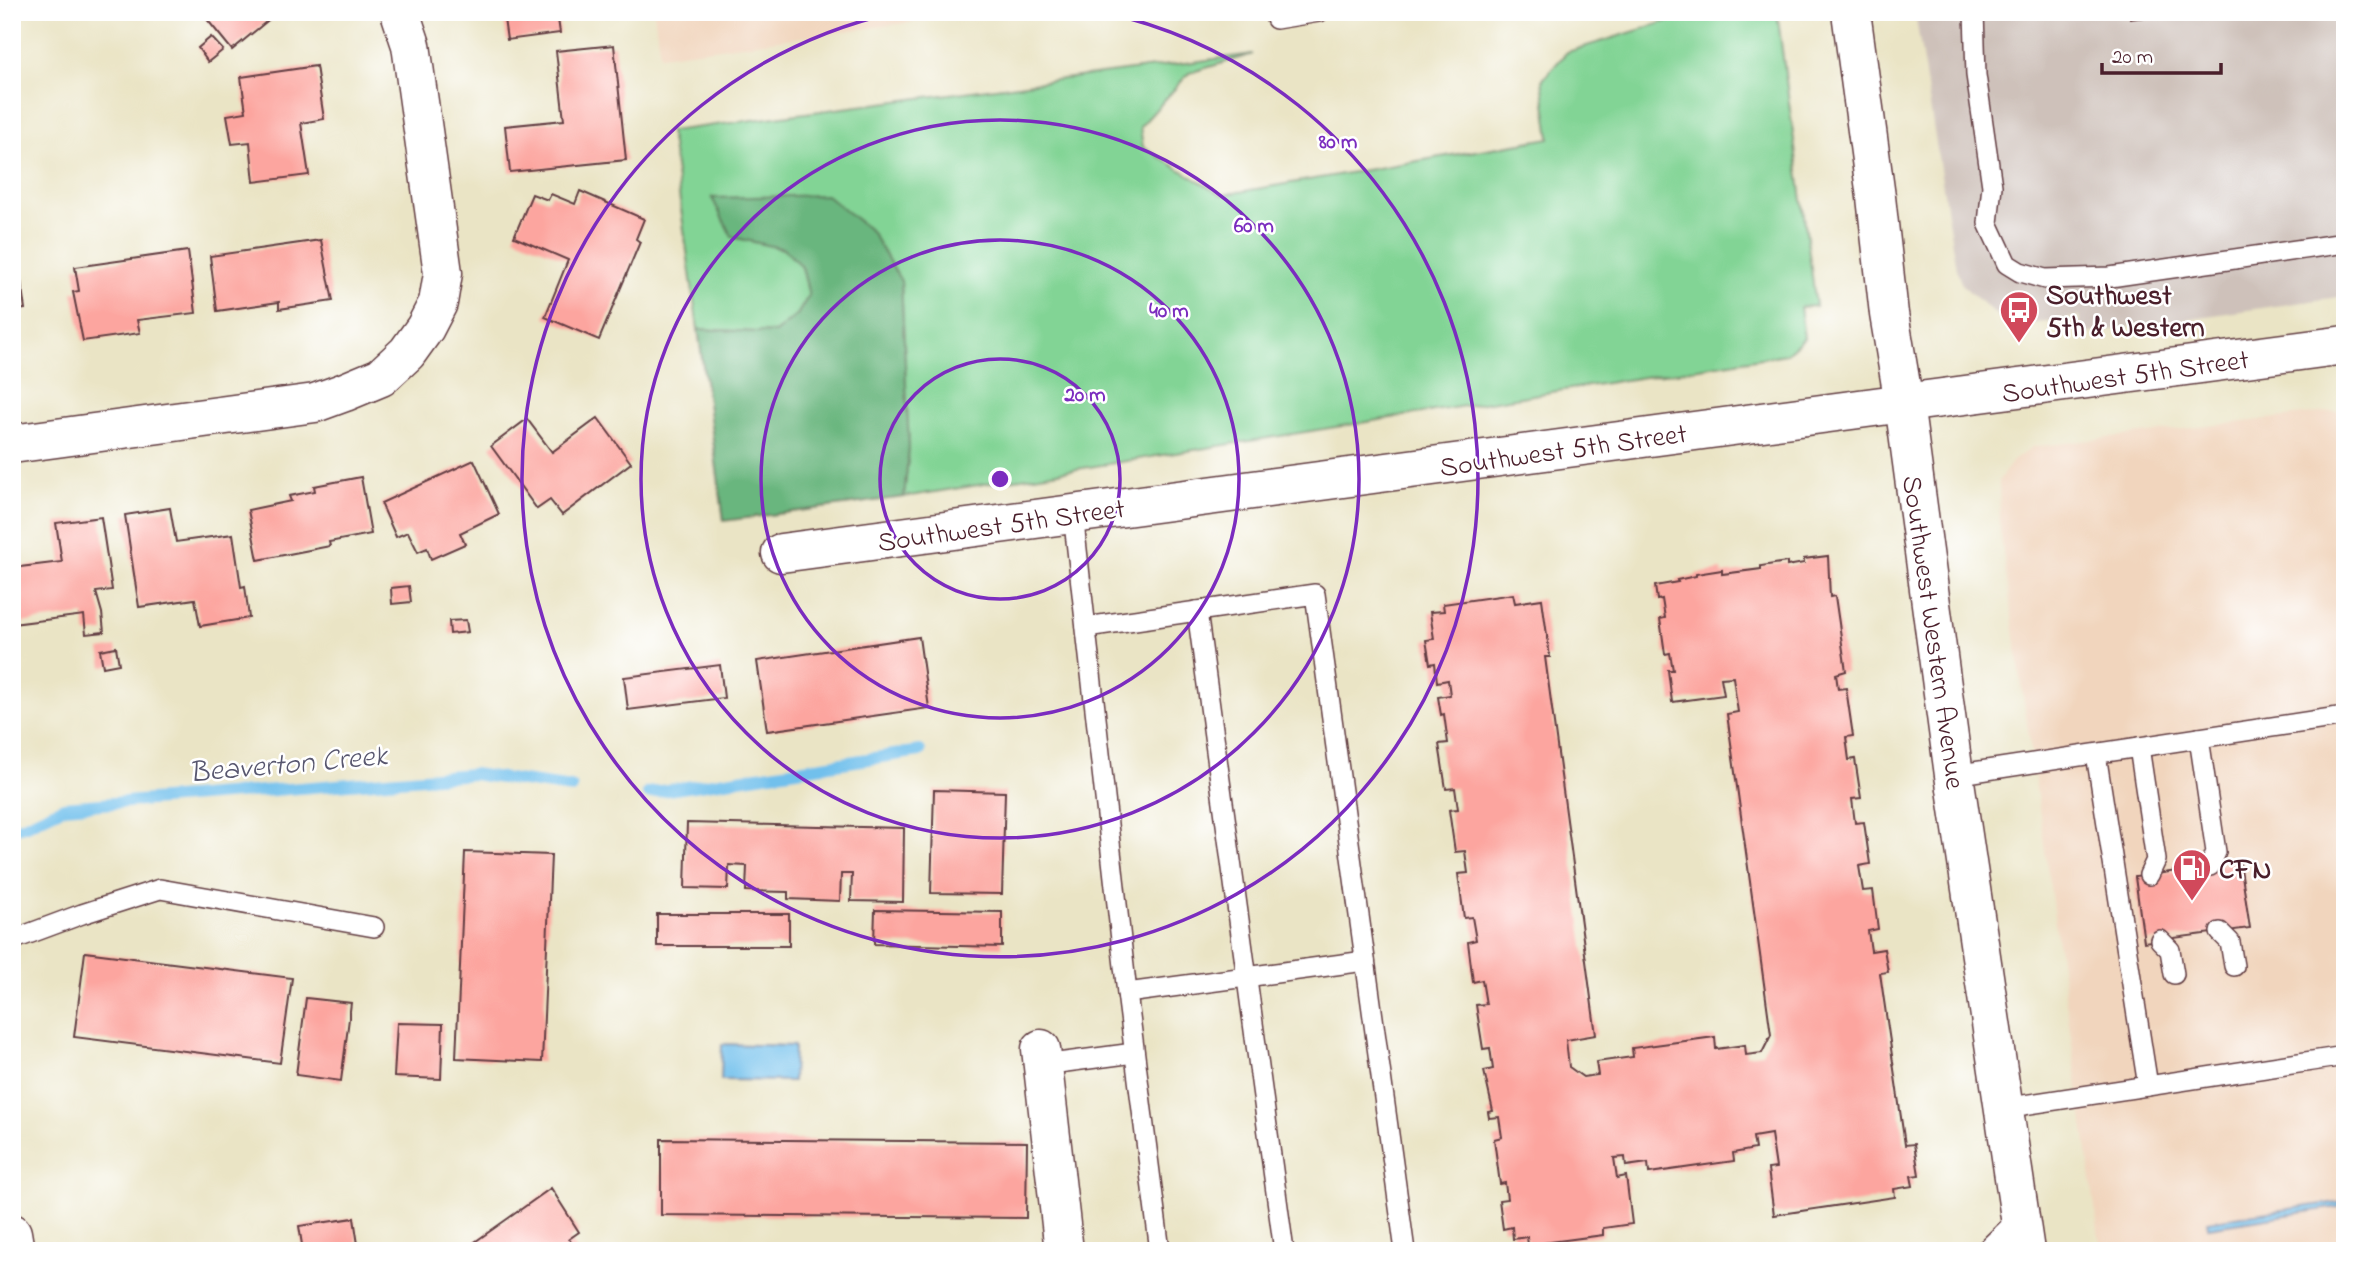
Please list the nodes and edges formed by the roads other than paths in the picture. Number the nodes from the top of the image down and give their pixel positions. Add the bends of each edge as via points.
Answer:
1 (400, 12) edge
2 (1319, 12) edge
3 (1851, 12) edge
4 (1974, 12) edge
5 (1276, 19) dead end
6 (2345, 243) edge
7 (2345, 345) edge
8 (1904, 403) junction
9 (12, 444) edge
10 (1073, 514) junction
11 (781, 553) dead end
12 (1197, 611) junction
13 (1086, 627) junction
14 (2345, 716) edge
15 (2199, 738) junction
16 (2139, 747) junction
17 (2096, 754) junction
18 (1954, 775) junction
19 (2218, 860) dead end
20 (2158, 869) dead end
21 (374, 927) dead end
22 (2229, 934) dead end
23 (12, 940) edge
24 (2169, 943) dead end
25 (1365, 961) junction
26 (2234, 966) dead end
27 (2174, 974) dead end
28 (1247, 976) junction
29 (1126, 993) junction
30 (1134, 1053) junction
31 (2345, 1056) edge
32 (1042, 1057) joint
33 (2148, 1086) junction
34 (2004, 1108) junction
35 (12, 1233) edge
36 (2022, 1234) edge
37 (15, 1251) edge
38 (1064, 1251) edge
39 (1160, 1251) edge
40 (1284, 1251) edge
41 (1405, 1251) edge
42 (1985, 1251) edge

1 - 9 street via 411,46 443,273 438,303 407,353 381,377 315,403
2 - 5 lane
3 - 8 street, Southwest Western Avenue
4 - 6 lane via 1976,75 1993,186 1988,223 2007,264 2045,279 2110,277
7 - 8 street, Southwest 5th Street
8 - 10 street, Southwest 5th Street
8 - 18 street, Southwest Western Avenue
10 - 11 street, Southwest 5th Street
10 - 13 lane
12 - 13 lane
12 - 25 lane via 1315,594
12 - 28 lane
13 - 29 lane
14 - 15 lane
15 - 16 lane
15 - 19 lane
16 - 17 lane
16 - 20 lane
17 - 18 lane
17 - 33 lane
18 - 34 street, Southwest Western Avenue
21 - 23 lane via 160,889
22 - 26 lane
24 - 27 lane
25 - 28 lane
25 - 41 lane
28 - 29 lane
28 - 40 lane
29 - 30 lane
30 - 32 lane
30 - 39 lane
31 - 33 lane
32 - 38 street
33 - 34 lane
34 - 36 street, Southwest Western Avenue
35 - 37 street
36 - 42 lane

